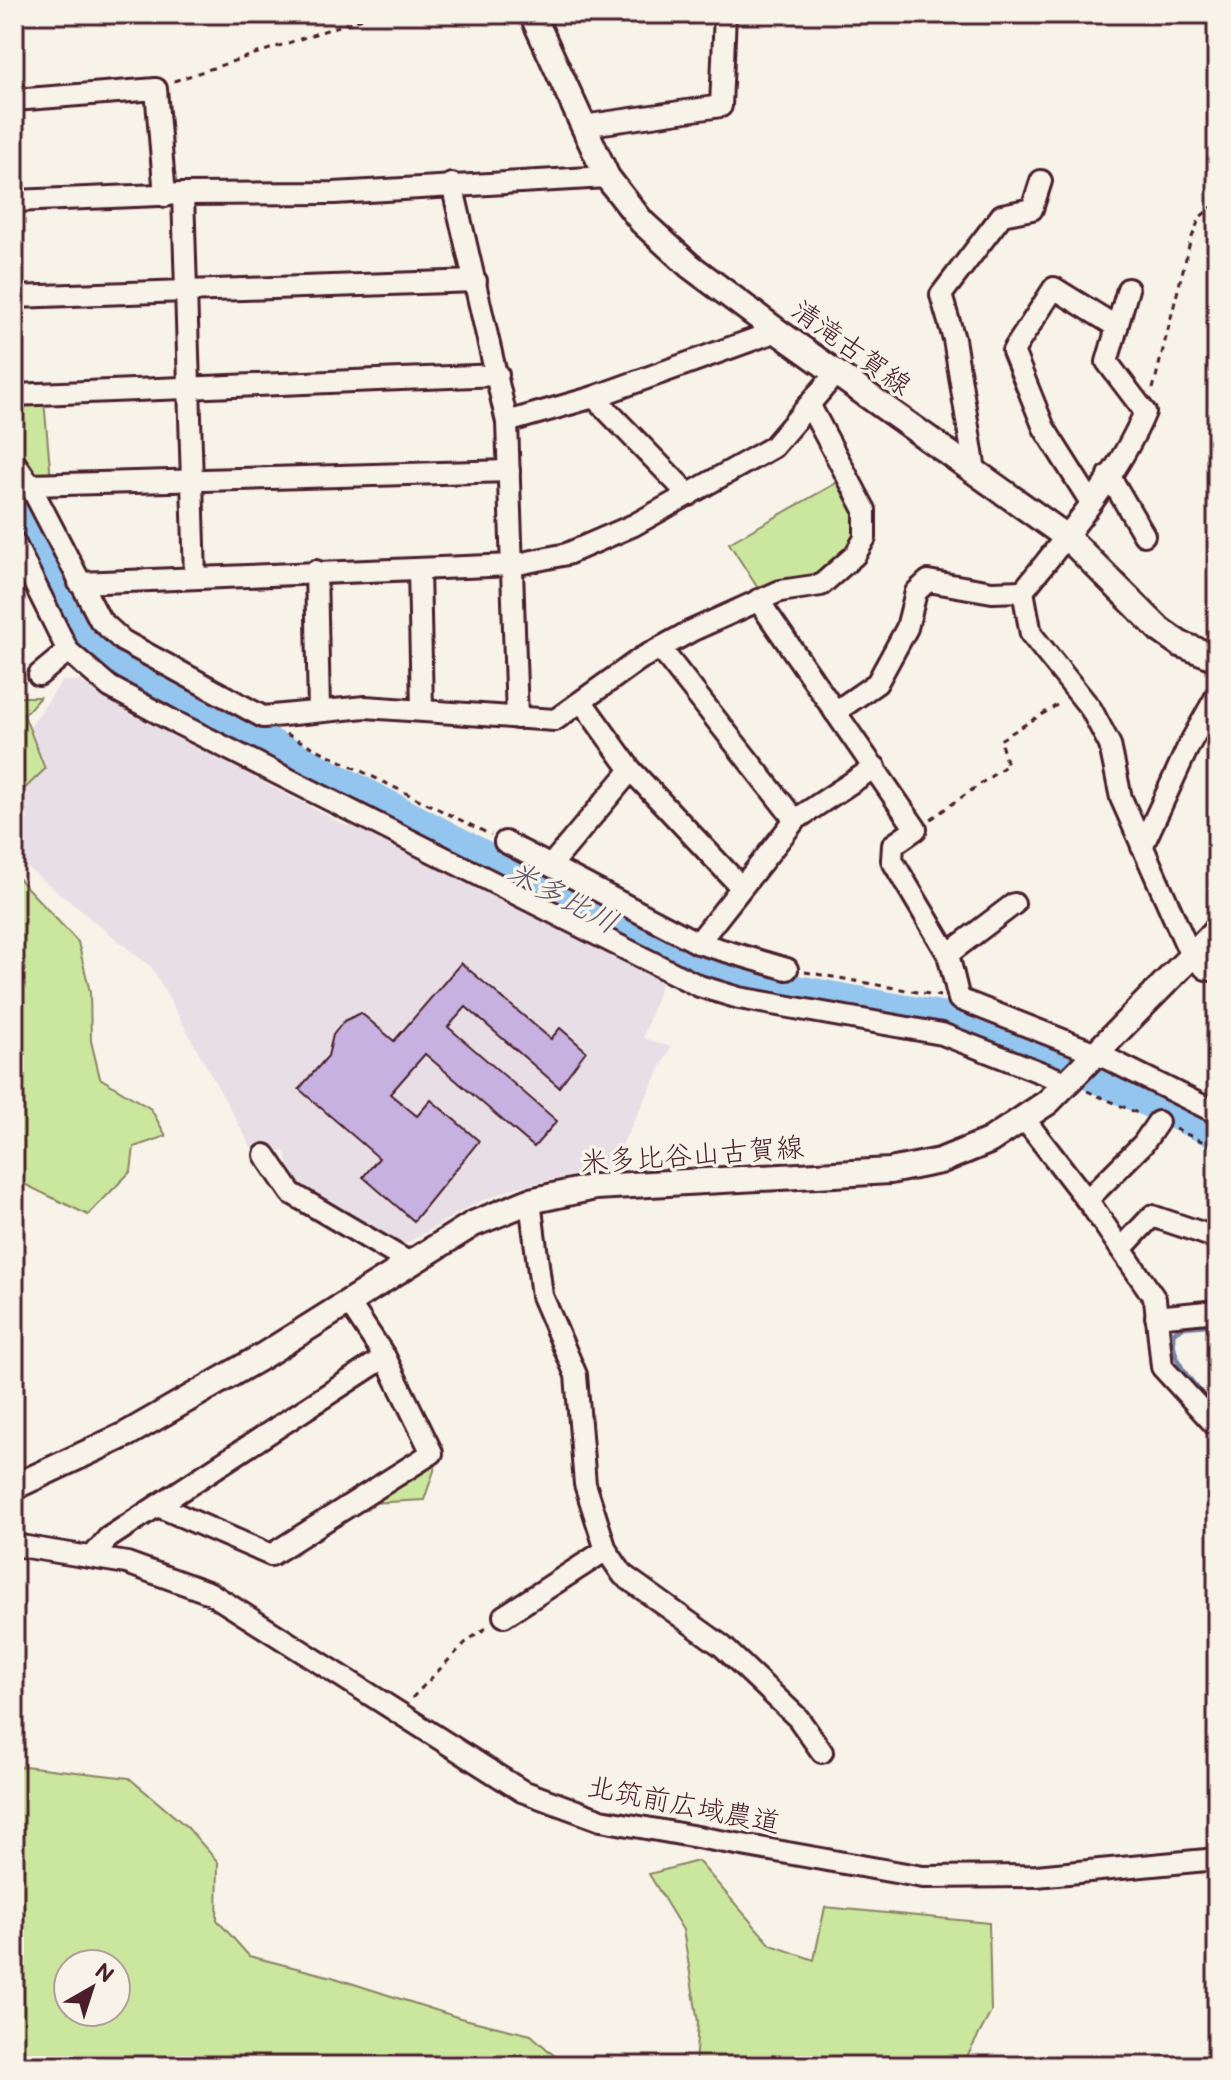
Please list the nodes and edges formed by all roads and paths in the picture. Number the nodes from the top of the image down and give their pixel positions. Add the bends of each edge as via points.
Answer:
1 (375, 14) edge
2 (532, 14) edge
3 (725, 14) edge
4 (156, 89) junction
5 (14, 100) edge
6 (583, 126) junction
7 (607, 177) junction
8 (1041, 181) dead end
9 (452, 184) junction
10 (174, 195) junction
11 (14, 201) edge
12 (1217, 203) edge
13 (476, 281) junction
14 (1128, 289) dead end
15 (186, 290) junction
16 (14, 297) edge
17 (1117, 327) junction
18 (777, 331) junction
19 (836, 373) junction
20 (498, 375) junction
21 (190, 386) junction
22 (14, 395) edge
23 (594, 397) junction
24 (810, 406) junction
25 (1145, 412) junction
26 (507, 422) junction
27 (14, 462) edge
28 (509, 471) junction
29 (975, 471) junction
30 (1109, 475) junction
31 (193, 480) junction
32 (30, 485) junction
33 (689, 495) junction
34 (1090, 501) junction
35 (1144, 535) dead end
36 (1068, 538) junction
37 (14, 542) edge
38 (513, 565) junction
39 (419, 569) junction
40 (316, 571) junction
41 (195, 577) junction
42 (79, 583) junction
43 (1023, 591) junction
44 (758, 600) junction
45 (660, 648) junction
46 (68, 651) junction
47 (1217, 658) edge
48 (39, 675) dead end
49 (1079, 691) junction
50 (1217, 695) edge
51 (582, 702) junction
52 (422, 709) junction
53 (319, 711) junction
54 (835, 712) junction
55 (263, 717) junction
56 (517, 718) junction
57 (875, 767) junction
58 (631, 770) junction
59 (795, 820) junction
60 (916, 829) junction
61 (505, 842) joint
62 (1142, 847) junction
63 (552, 864) junction
64 (741, 887) junction
65 (1014, 904) dead end
66 (1217, 930) edge
67 (698, 943) junction
68 (948, 954) junction
69 (1191, 956) junction
70 (787, 969) joint
71 (1217, 971) edge
72 (959, 999) junction
73 (1094, 1056) junction
74 (1068, 1083) junction
75 (1217, 1113) edge
76 (1025, 1120) junction
77 (1158, 1122) dead end
78 (265, 1155) dead end
79 (1087, 1200) junction
80 (530, 1201) junction
81 (1217, 1238) edge
82 (1121, 1249) junction
83 (410, 1263) junction
84 (348, 1301) junction
85 (1217, 1311) edge
86 (1156, 1317) junction
87 (385, 1357) junction
88 (1217, 1427) edge
89 (52, 1472) junction
90 (14, 1487) edge
91 (14, 1498) edge
92 (158, 1506) junction
93 (14, 1545) edge
94 (606, 1550) junction
95 (92, 1557) junction
96 (504, 1616) joint
97 (398, 1712) junction
98 (822, 1752) dead end
99 (1217, 1859) edge

1 - 4 path
2 - 6 main road, 清滝古賀線
3 - 6 street via 721,106
4 - 5 street
4 - 10 street
6 - 7 main road, 清滝古賀線
7 - 9 street
7 - 18 main road, 清滝古賀線 via 642,222 690,266
8 - 29 street via 1032,209 1002,215 941,295 954,339
9 - 10 street via 334,193
9 - 13 street
10 - 11 street
10 - 15 street
12 - 25 path via 1200,217 1190,242
13 - 15 street
13 - 20 street
14 - 17 street
15 - 16 street
15 - 21 street
17 - 25 street via 1107,362
17 - 34 street via 1054,288 1013,351 1044,428
18 - 19 main road, 清滝古賀線
18 - 23 street
19 - 24 street
19 - 29 main road, 清滝古賀線
20 - 21 street
20 - 26 street
21 - 22 street
21 - 31 street
23 - 26 street
23 - 33 street
24 - 33 street via 773,447
24 - 44 street via 865,510 865,538 855,555 821,585
25 - 30 street
26 - 28 street
27 - 32 street
28 - 31 street
28 - 38 street
29 - 36 main road, 清滝古賀線
30 - 34 street
30 - 35 street
31 - 32 street
31 - 41 street
32 - 42 street
33 - 38 street via 567,554
34 - 36 street
36 - 43 street
36 - 47 main road, 清滝古賀線 via 1160,630
37 - 46 street
38 - 39 street
38 - 56 street
39 - 40 street
39 - 52 street
40 - 41 street
40 - 53 street
41 - 42 street
42 - 55 street via 100,620 123,641
43 - 49 street via 1031,634
43 - 54 street via 922,583 907,628 877,683
44 - 45 street
44 - 54 street
45 - 51 street
45 - 59 street
46 - 48 street
46 - 74 street via 110,687 173,721 699,986 739,998 942,1034
49 - 60 path via 1000,740 1007,765
49 - 62 street via 1110,745 1121,798
50 - 62 street
51 - 56 street via 555,720
51 - 58 street
52 - 53 street
52 - 56 street
53 - 55 street
54 - 57 street
55 - 61 path via 289,736
57 - 59 street
57 - 60 street
58 - 63 street
58 - 64 street
59 - 64 street
60 - 68 street via 893,845 892,860
61 - 63 street
62 - 69 street
63 - 67 street
64 - 67 street
65 - 68 street
66 - 69 main road, 米多比谷山古賀線
67 - 70 street
68 - 72 street
69 - 71 street
69 - 73 main road, 米多比谷山古賀線
70 - 72 path
72 - 73 street
73 - 74 main road, 米多比谷山古賀線
73 - 75 street
74 - 76 main road, 米多比谷山古賀線
76 - 79 street
76 - 80 main road, 米多比谷山古賀線 via 940,1161 890,1171 595,1187
77 - 79 street
78 - 83 street via 291,1193
79 - 82 street
80 - 83 main road, 米多比谷山古賀線 via 473,1224
80 - 94 street via 542,1296 576,1375 585,1484
81 - 82 street via 1152,1216
82 - 86 street via 1155,1299
83 - 84 main road, 米多比谷山古賀線
84 - 87 street
84 - 89 main road, 米多比谷山古賀線 via 127,1434
85 - 86 street
86 - 88 street via 1162,1367
87 - 92 street
87 - 92 street via 432,1453 271,1555
89 - 90 main road, 米多比谷山古賀線
89 - 91 main road
92 - 95 street via 108,1538
93 - 95 street, 北筑前広域農道
94 - 96 street
94 - 98 street via 623,1575 722,1646 798,1718
95 - 97 street, 北筑前広域農道 via 141,1567 210,1593
96 - 97 path via 468,1640
97 - 99 street, 北筑前広域農道 via 522,1791 576,1812 647,1829 923,1877 1036,1876

